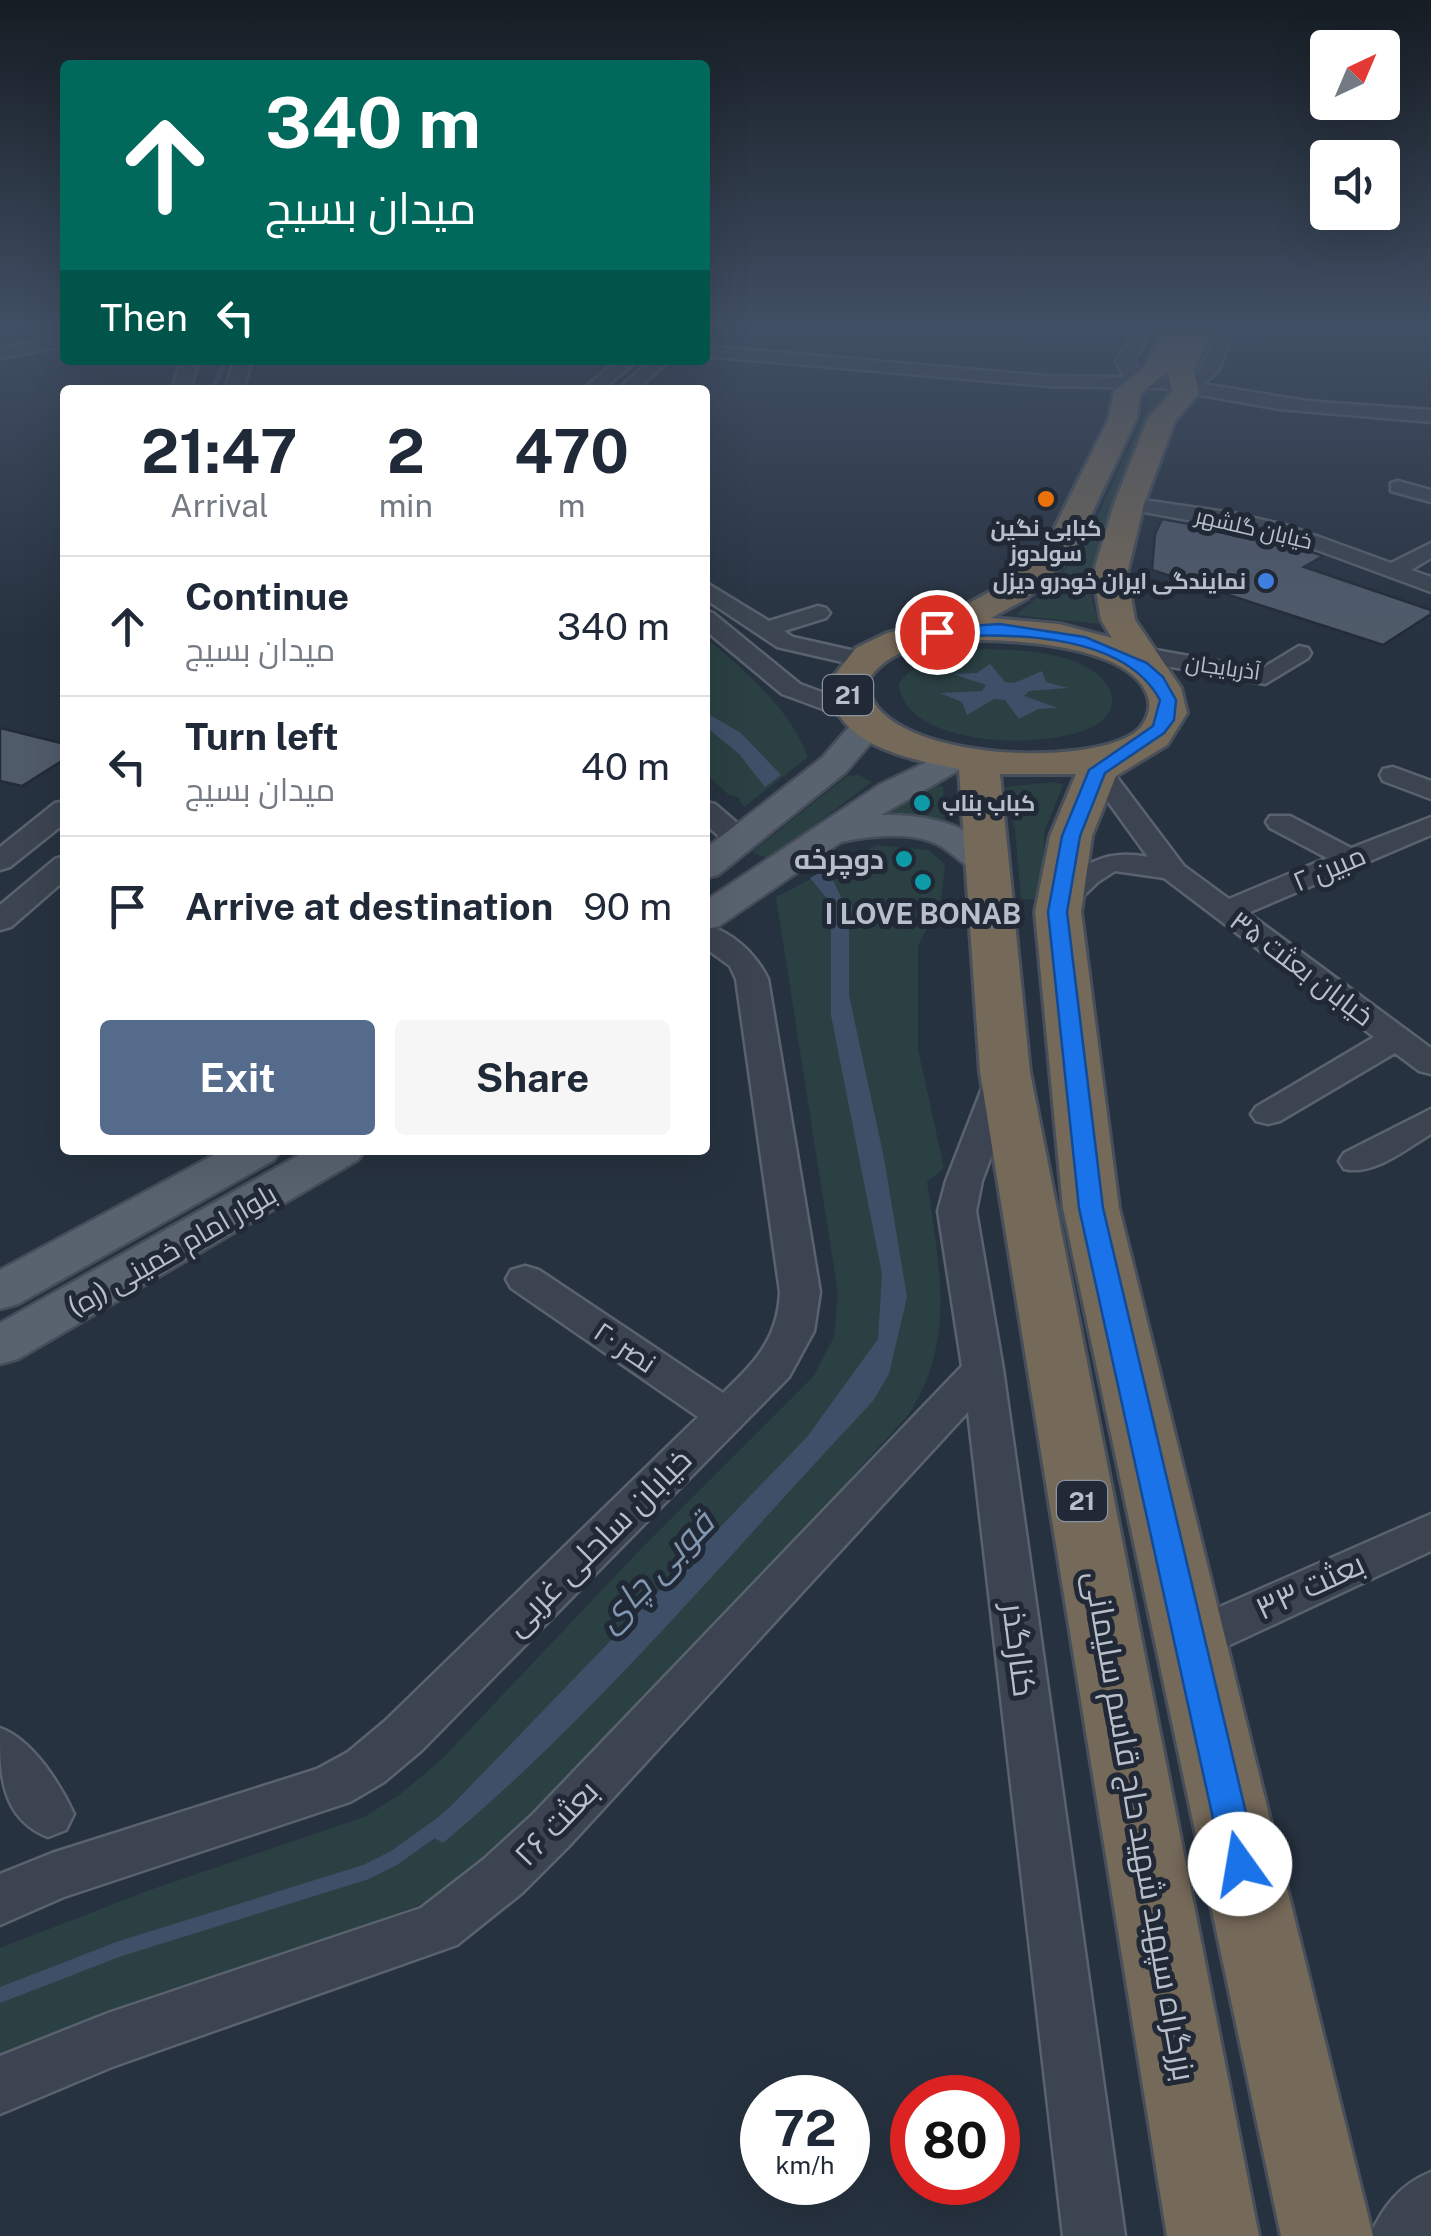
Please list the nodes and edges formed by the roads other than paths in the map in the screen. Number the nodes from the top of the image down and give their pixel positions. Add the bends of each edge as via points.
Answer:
1 (1118, 430) edge
2 (1157, 430) edge
3 (1398, 487) dead end
4 (1431, 496) edge
5 (1129, 504) junction
6 (1431, 549) edge
7 (1391, 572) junction
8 (1431, 586) edge
9 (710, 592) edge
10 (818, 613) dead end
11 (710, 622) edge
12 (766, 629) junction
13 (937, 632) junction
14 (1299, 653) dead end
15 (864, 660) junction
16 (1148, 667) junction
17 (864, 719) junction
18 (967, 761) junction
19 (1110, 761) junction
20 (826, 772) junction
21 (1393, 775) dead end
22 (1431, 791) edge
23 (892, 792) junction
24 (60, 813) edge
25 (710, 814) edge
26 (1280, 822) dead end
27 (1431, 825) edge
28 (832, 834) junction
29 (740, 840) junction
30 (1350, 859) junction
31 (0, 861) edge
32 (710, 863) edge
33 (60, 869) edge
34 (1174, 872) junction
35 (987, 887) junction
36 (1058, 908) junction
37 (1226, 912) junction
38 (710, 915) edge
39 (0, 920) edge
40 (710, 938) edge
41 (1398, 1038) junction
42 (1431, 1064) edge
43 (1005, 1072) junction
44 (1268, 1114) dead end
45 (1431, 1120) edge
46 (249, 1155) edge
47 (333, 1155) edge
48 (1358, 1161) dead end
49 (525, 1279) dead end
50 (0, 1292) edge
51 (0, 1346) edge
52 (982, 1369) junction
53 (725, 1415) junction
54 (1431, 1531) edge
55 (1189, 1642) junction
56 (0, 1749) edge
57 (48, 1814) dead end
58 (0, 1900) edge
59 (0, 2086) edge
60 (1431, 2202) edge
61 (1094, 2236) edge
62 (1214, 2236) edge
63 (1326, 2236) edge
64 (1402, 2236) edge

1 - 13 highway, 21 via 1049,563 1014,592
2 - 5 highway, 21
3 - 4 street
5 - 7 street, خیابان گلشهر via 1288,532
5 - 16 highway, 21 via 1110,587 1118,620
6 - 7 street
7 - 8 street, خیابان گلشهر
9 - 12 street
10 - 12 street
11 - 17 street via 792,689
12 - 15 street via 801,648
13 - 15 highway, 21 via 894,643
13 - 16 highway, 21 via 1064,636
14 - 16 street, آذربایجان via 1265,677
15 - 17 highway, 21 via 848,682
16 - 19 highway, 21 via 1168,700 1166,720
17 - 18 highway, 21 via 906,744
17 - 20 main road
18 - 19 highway, 21
18 - 23 main road
18 - 35 highway, بزرگراه سپهبد شهید حاج قاسم سلیمانی / 21
19 - 34 street
19 - 36 highway via 1071,836
20 - 23 main road via 878,772 892,782
20 - 29 main road
21 - 22 street
23 - 28 main road
24 - 31 street
25 - 29 street
26 - 30 street
27 - 30 street, مبین ۲
28 - 35 main road via 873,825 956,840 979,853
28 - 38 main road
29 - 32 main road
30 - 37 street, مبین ۲
33 - 39 street
34 - 36 street via 1095,866
34 - 37 street, خیابان بعثت ۳۵
35 - 36 highway via 1019,917
35 - 43 highway, بزرگراه سپهبد شهید حاج قاسم سلیمانی / 21
36 - 55 highway via 1091,1208
37 - 41 street, خیابان بعثت ۳۵
40 - 53 street, خیابان ساحلی غربی via 744,962 752,979 800,1292 792,1340
41 - 42 street, خیابان بعثت ۳۵
41 - 44 street
43 - 52 street, کنارگذر / 21 via 957,1211
43 - 62 highway, بزرگراه سپهبد شهید حاج قاسم سلیمانی / 21
45 - 48 street
46 - 50 main road, بلوار امام خمینی (ره)
47 - 51 main road, بلوار امام خمینی (ره)
49 - 53 street, نصر ۲۰
52 - 59 street, بعثت ۲۶ via 551,1830 438,1927 108,2041
52 - 61 street, کنارگذر / 21
53 - 58 street, خیابان ساحلی غربی via 366,1767 302,1798 52,1877
54 - 55 street, بعثت ۳۳
55 - 63 highway
56 - 57 street
60 - 64 street

